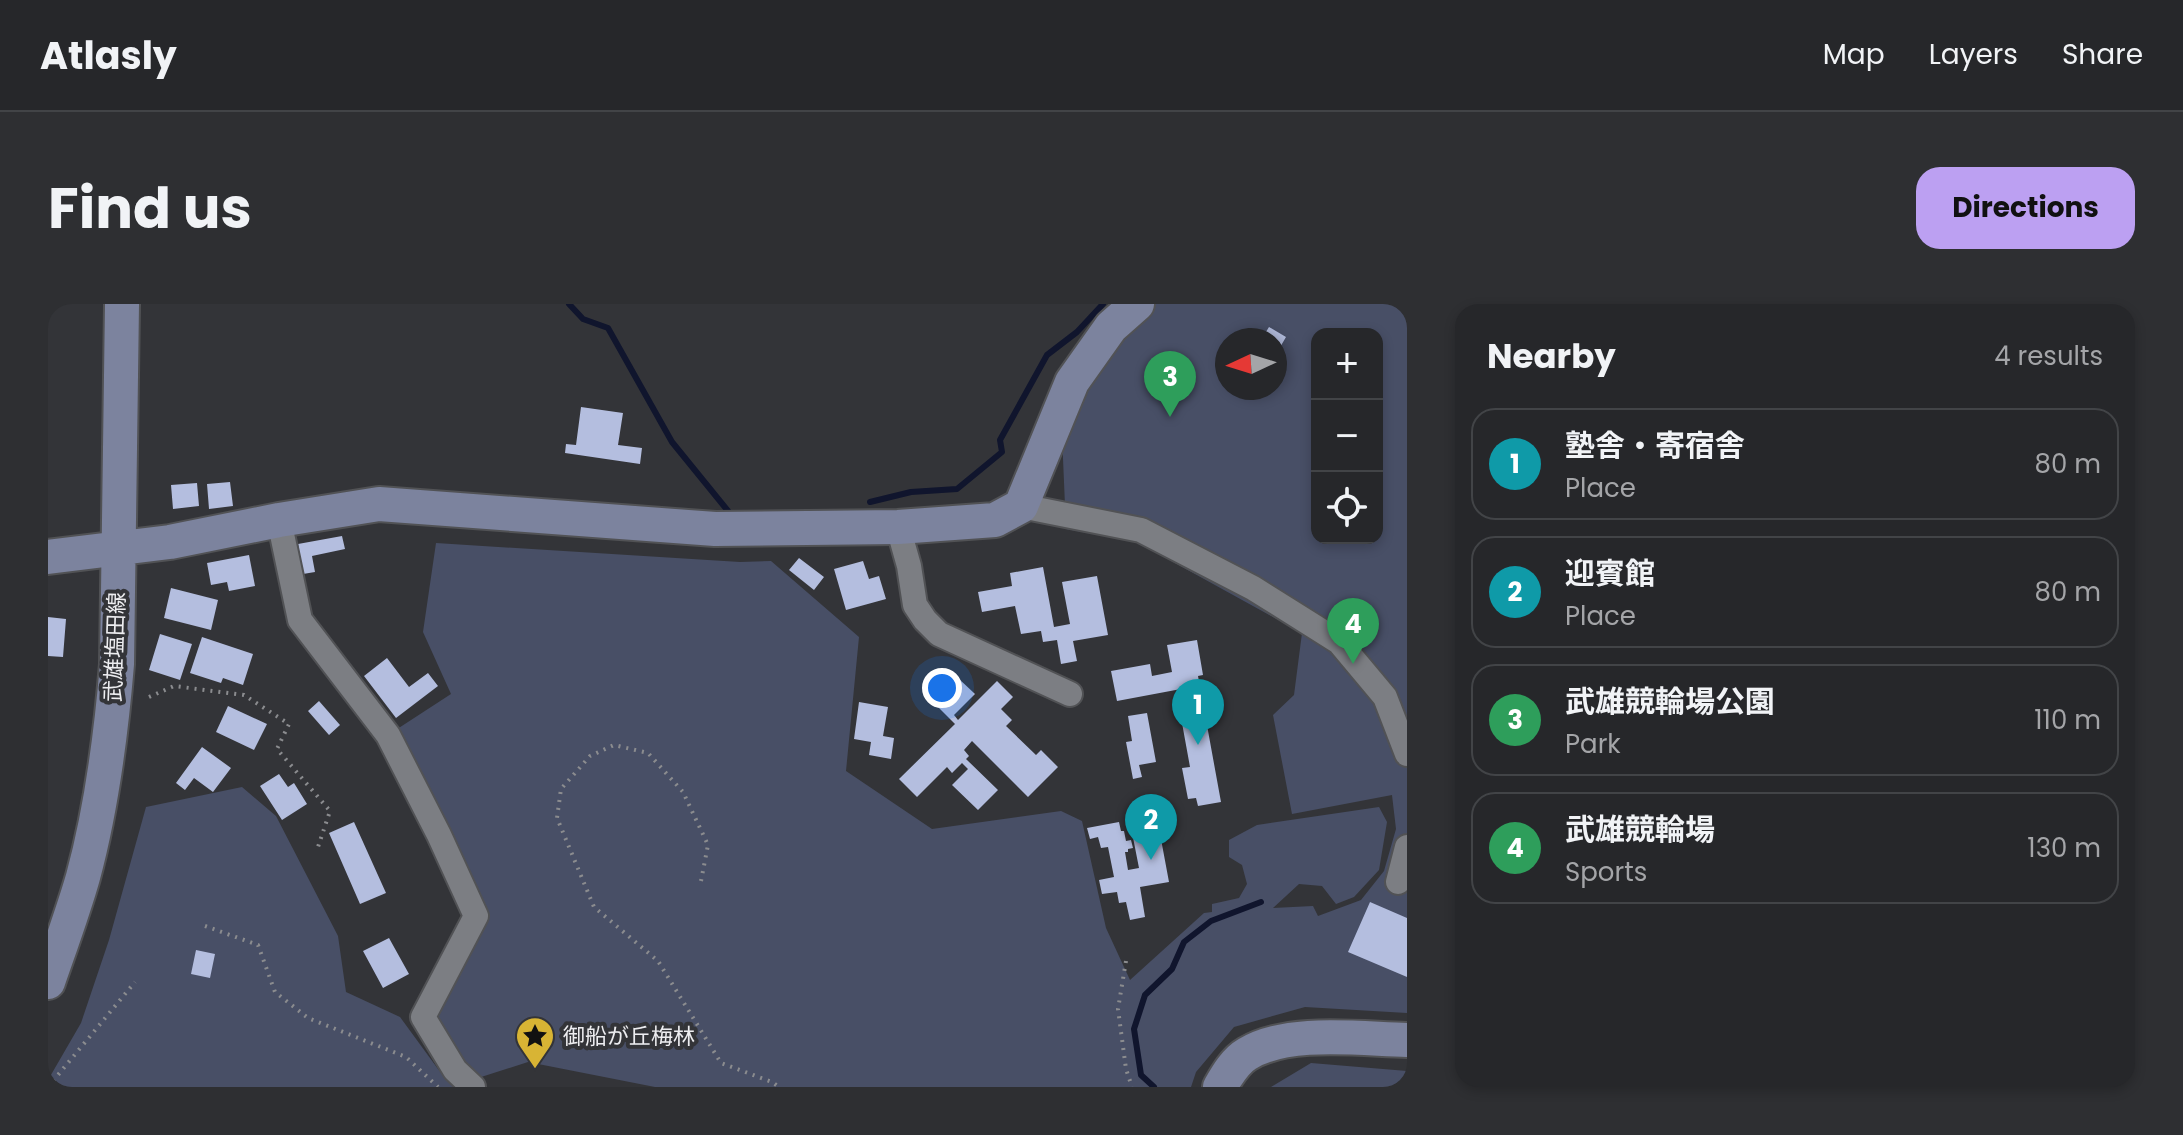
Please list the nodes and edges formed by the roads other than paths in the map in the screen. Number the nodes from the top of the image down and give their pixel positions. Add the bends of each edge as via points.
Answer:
1 (122, 304) edge
2 (1137, 304) edge
3 (1021, 506) junction
4 (279, 520) junction
5 (898, 527) junction
6 (118, 548) junction
7 (48, 557) edge
8 (1070, 694) dead end
9 (1407, 754) edge
10 (1407, 847) edge
11 (1398, 882) dead end
12 (48, 982) edge
13 (1407, 1040) edge
14 (473, 1087) edge
15 (1220, 1087) edge

1 - 6 street, 武雄塩田線
2 - 3 street via 1111,327 1072,382
3 - 5 street via 995,520
3 - 9 street via 1141,530 1253,588 1339,642 1385,697
4 - 5 street via 379,504 715,529
4 - 6 street
4 - 14 street via 300,620 388,735 476,916 423,1017 455,1070
5 - 8 street via 915,605 939,634
6 - 7 street
6 - 12 street, 武雄塩田線 via 117,664 103,785 83,877
10 - 11 street
13 - 15 street via 1276,1042 1246,1054

